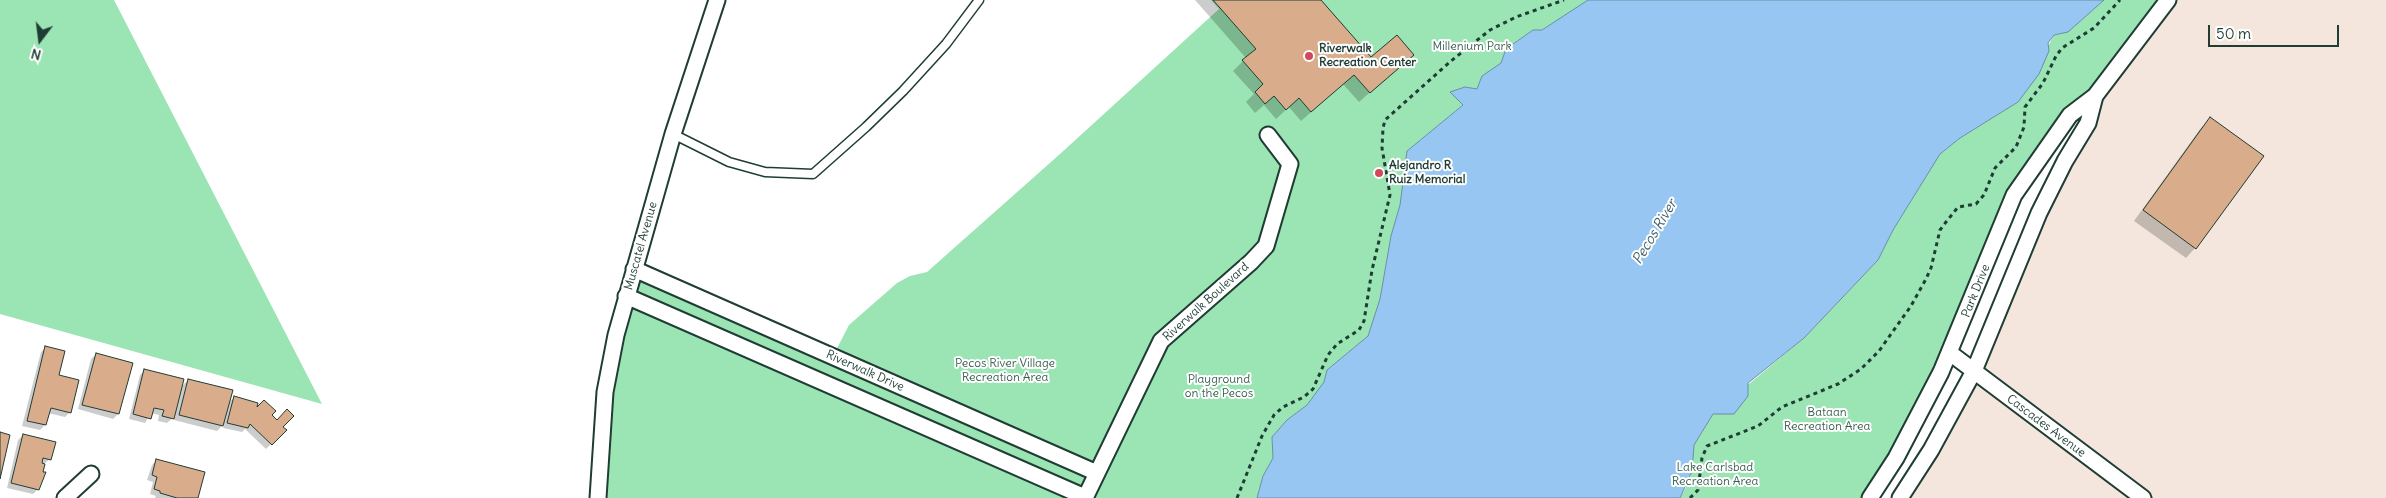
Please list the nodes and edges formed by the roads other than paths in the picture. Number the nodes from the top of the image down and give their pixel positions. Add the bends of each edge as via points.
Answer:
1 (717, 0) edge
2 (978, 0) edge
3 (2168, 0) edge
4 (2096, 96) junction
5 (673, 134) junction
6 (1268, 135) dead end
7 (634, 269) junction
8 (626, 296) junction
9 (1950, 353) junction
10 (843, 362) junction
11 (1974, 371) junction
12 (831, 386) junction
13 (1097, 473) junction
14 (91, 474) dead end
15 (65, 498) edge
16 (598, 498) edge
17 (1085, 498) edge
18 (1870, 498) edge
19 (1900, 498) edge
20 (2143, 498) edge

1 - 5 street, Muscatel Avenue
2 - 5 lane via 946,44 903,91 813,174 765,172 714,156
3 - 4 street, Park Drive
4 - 9 street, Park Drive via 2070,115 2014,195
4 - 11 street, Park Drive via 2088,123 2040,213
5 - 7 street, Muscatel Avenue
6 - 13 street, Riverwalk Boulevard via 1290,164 1266,246 1161,340
7 - 8 street, Muscatel Avenue
7 - 10 street, Riverwalk Drive
8 - 12 street
8 - 16 street, Muscatel Avenue via 605,392
9 - 11 street, Cascades Avenue
9 - 18 street, Park Drive via 1896,458
10 - 12 street
10 - 13 street, Riverwalk Drive
11 - 19 street, Park Drive via 1931,450
11 - 20 street, Cascades Avenue
12 - 17 street
13 - 17 street, Riverwalk Boulevard
14 - 15 street

